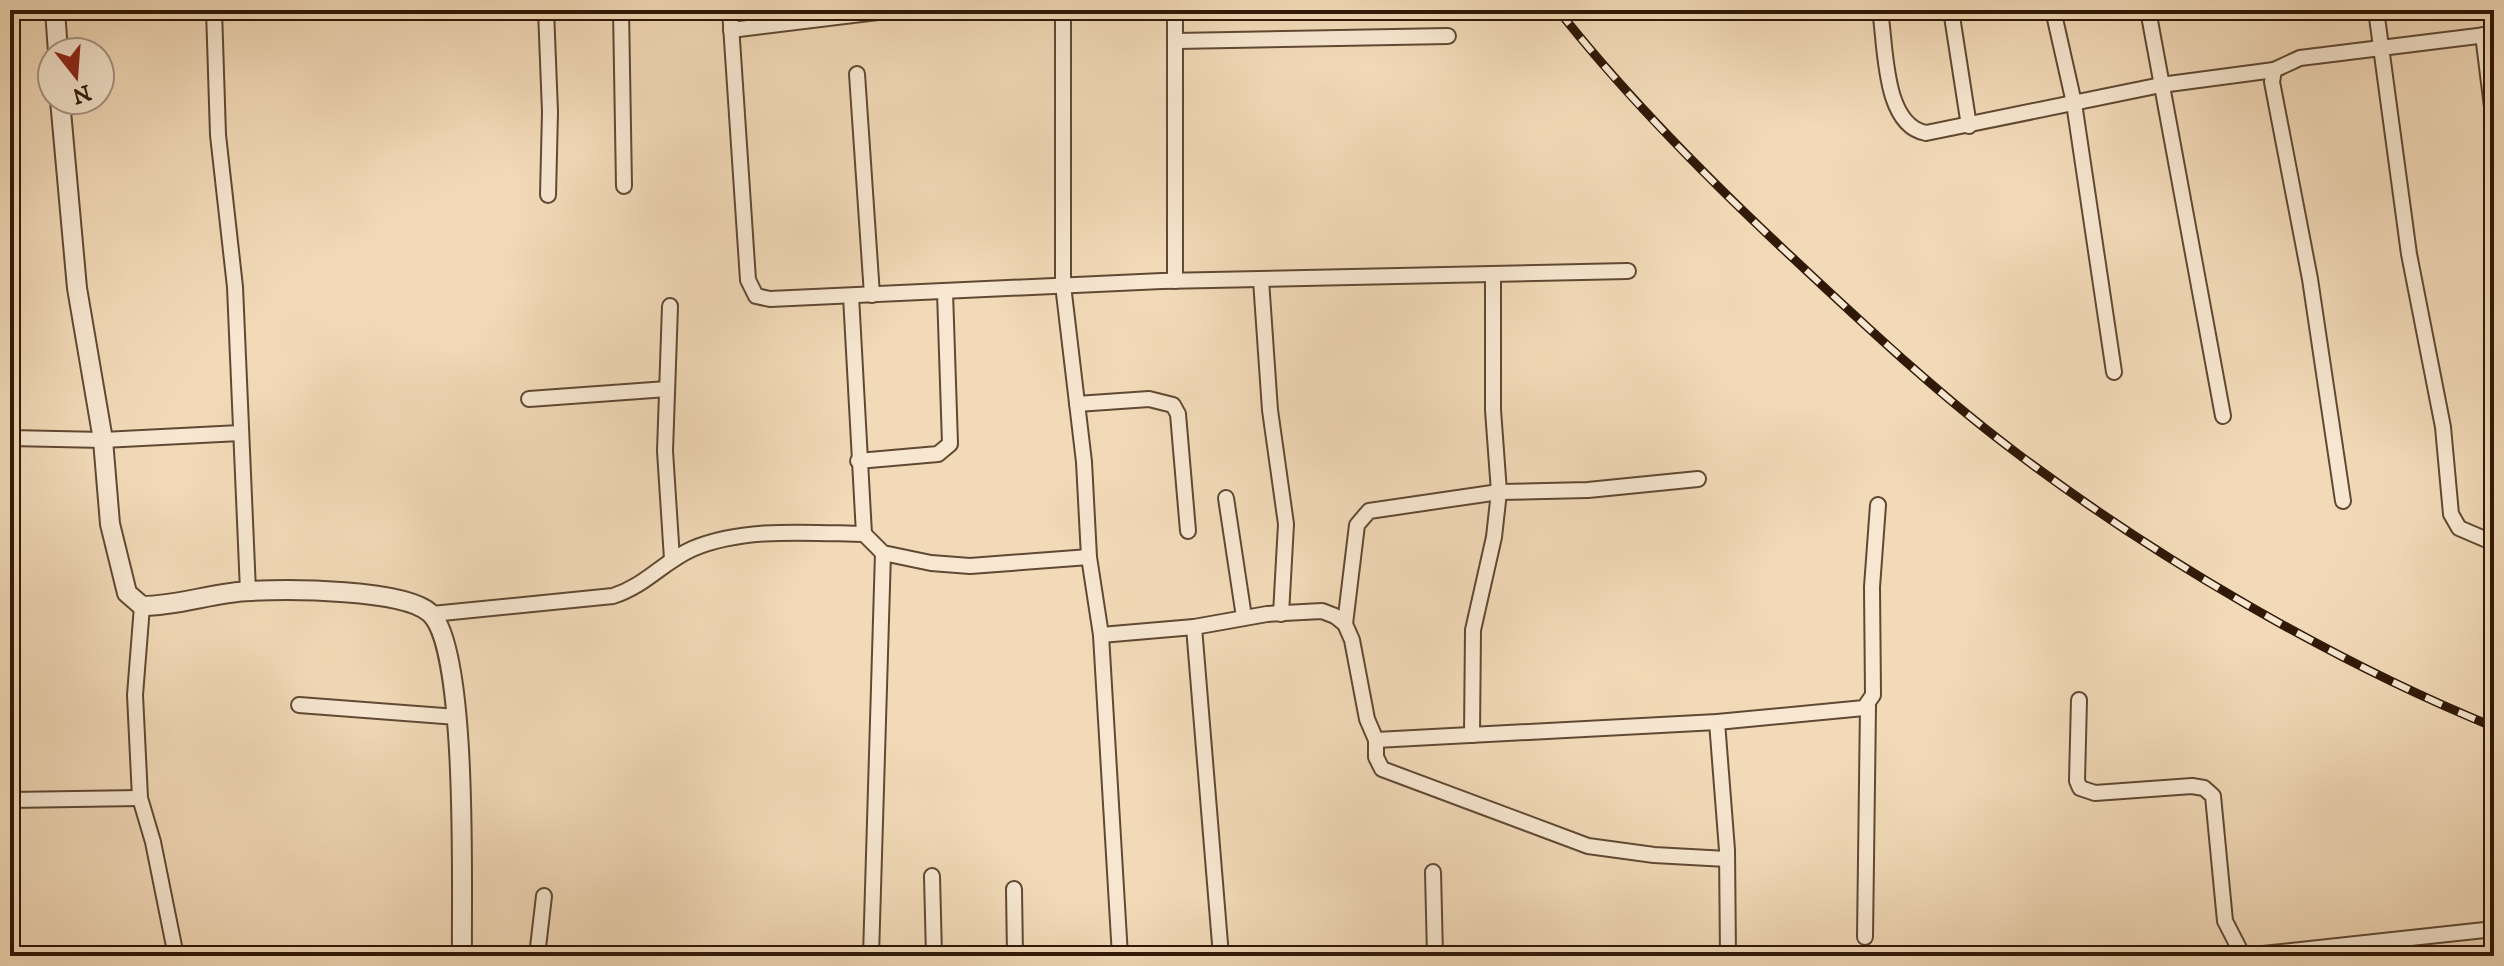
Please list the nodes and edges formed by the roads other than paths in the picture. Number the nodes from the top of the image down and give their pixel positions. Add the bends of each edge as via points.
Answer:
1 (55, 10) edge
2 (214, 10) edge
3 (546, 10) edge
4 (621, 10) edge
5 (730, 10) edge
6 (894, 10) edge
7 (1063, 10) edge
8 (1175, 10) edge
9 (1880, 10) edge
10 (1951, 10) edge
11 (2053, 10) edge
12 (2148, 10) edge
13 (2376, 10) edge
14 (731, 30) junction
15 (2489, 34) edge
16 (57, 36) edge
17 (1448, 36) dead end
18 (1176, 41) junction
19 (2381, 49) junction
20 (2274, 70) junction
21 (857, 74) dead end
22 (2161, 85) junction
23 (2074, 103) junction
24 (61, 116) edge
25 (2494, 123) edge
26 (1969, 126) junction
27 (624, 186) dead end
28 (548, 195) dead end
29 (1628, 271) dead end
30 (1493, 276) junction
31 (1261, 280) junction
32 (1175, 281) junction
33 (1063, 285) junction
34 (945, 292) junction
35 (872, 295) junction
36 (851, 296) junction
37 (670, 306) dead end
38 (2114, 372) dead end
39 (667, 389) junction
40 (529, 399) dead end
41 (1077, 404) junction
42 (2223, 416) dead end
43 (240, 433) junction
44 (10, 438) edge
45 (103, 440) junction
46 (858, 461) junction
47 (1698, 479) dead end
48 (1499, 492) junction
49 (1226, 498) dead end
50 (2343, 501) dead end
51 (1878, 505) dead end
52 (1188, 531) dead end
53 (864, 534) junction
54 (2494, 543) edge
55 (883, 553) junction
56 (1089, 557) junction
57 (672, 559) junction
58 (248, 591) junction
59 (142, 606) junction
60 (432, 614) junction
61 (1281, 614) junction
62 (1244, 617) junction
63 (1345, 624) junction
64 (1194, 627) junction
65 (1101, 635) junction
66 (2079, 700) dead end
67 (299, 705) dead end
68 (1868, 706) junction
69 (457, 717) junction
70 (1717, 722) junction
71 (1472, 735) junction
72 (1376, 740) junction
73 (140, 798) junction
74 (10, 800) edge
75 (1727, 859) junction
76 (1433, 872) dead end
77 (932, 876) dead end
78 (1014, 889) dead end
79 (544, 896) dead end
80 (2494, 929) edge
81 (1865, 937) dead end
82 (176, 956) edge
83 (462, 956) edge
84 (537, 956) edge
85 (871, 956) edge
86 (934, 956) edge
87 (1015, 956) edge
88 (1120, 956) edge
89 (1221, 956) edge
90 (1435, 956) edge
91 (1728, 956) edge
92 (2243, 956) edge

1 - 16 street
2 - 43 street
3 - 28 street
4 - 27 street
5 - 14 street
6 - 14 street
7 - 33 street
8 - 18 street
9 - 26 street via 1901,120 1911,130 1926,133
10 - 26 street
11 - 23 street
12 - 22 street
13 - 19 street
14 - 36 street via 751,289 770,299
15 - 19 street
15 - 25 street
17 - 18 street
18 - 32 street
19 - 20 street via 2300,58
19 - 54 street via 2409,254 2443,427 2451,514 2459,528
20 - 22 street
20 - 50 street
21 - 35 street
22 - 23 street
22 - 42 street
23 - 26 street
23 - 38 street
24 - 45 street via 77,288
29 - 30 street
30 - 31 street
30 - 48 street
31 - 32 street
31 - 61 street via 1270,410 1286,524
32 - 33 street
33 - 34 street
33 - 41 street
34 - 35 street
34 - 46 street via 950,444 938,454
35 - 36 street
36 - 46 street
37 - 39 street
39 - 40 street
39 - 57 street via 665,476
41 - 52 street via 1149,399 1173,405
41 - 56 street
43 - 45 street
43 - 58 street
44 - 45 street
45 - 59 street via 110,524 122,579 127,593
46 - 53 street
47 - 48 street
48 - 63 street via 1392,505 1360,518
48 - 71 street via 1473,630
49 - 62 street
51 - 68 street via 1873,695
53 - 55 street
53 - 57 street via 796,532 738,538 709,543
55 - 56 street via 970,566
55 - 85 street
56 - 65 street
57 - 60 street via 633,590 613,596
58 - 59 street
58 - 60 street via 337,592 414,604
59 - 73 street via 135,695
60 - 69 street via 447,652
61 - 62 street
61 - 63 street via 1322,611
62 - 64 street
63 - 72 street
64 - 65 street
64 - 89 street
65 - 88 street
66 - 92 street via 2080,788 2095,793 2192,786 2213,796 2225,921
67 - 69 street
68 - 70 street
68 - 81 street
69 - 83 street
70 - 71 street
70 - 75 street
71 - 72 street
72 - 75 street via 1382,769 1566,839 1654,855
73 - 74 street
73 - 82 street
75 - 91 street
76 - 90 street
77 - 86 street
78 - 87 street
79 - 84 street
80 - 92 street

